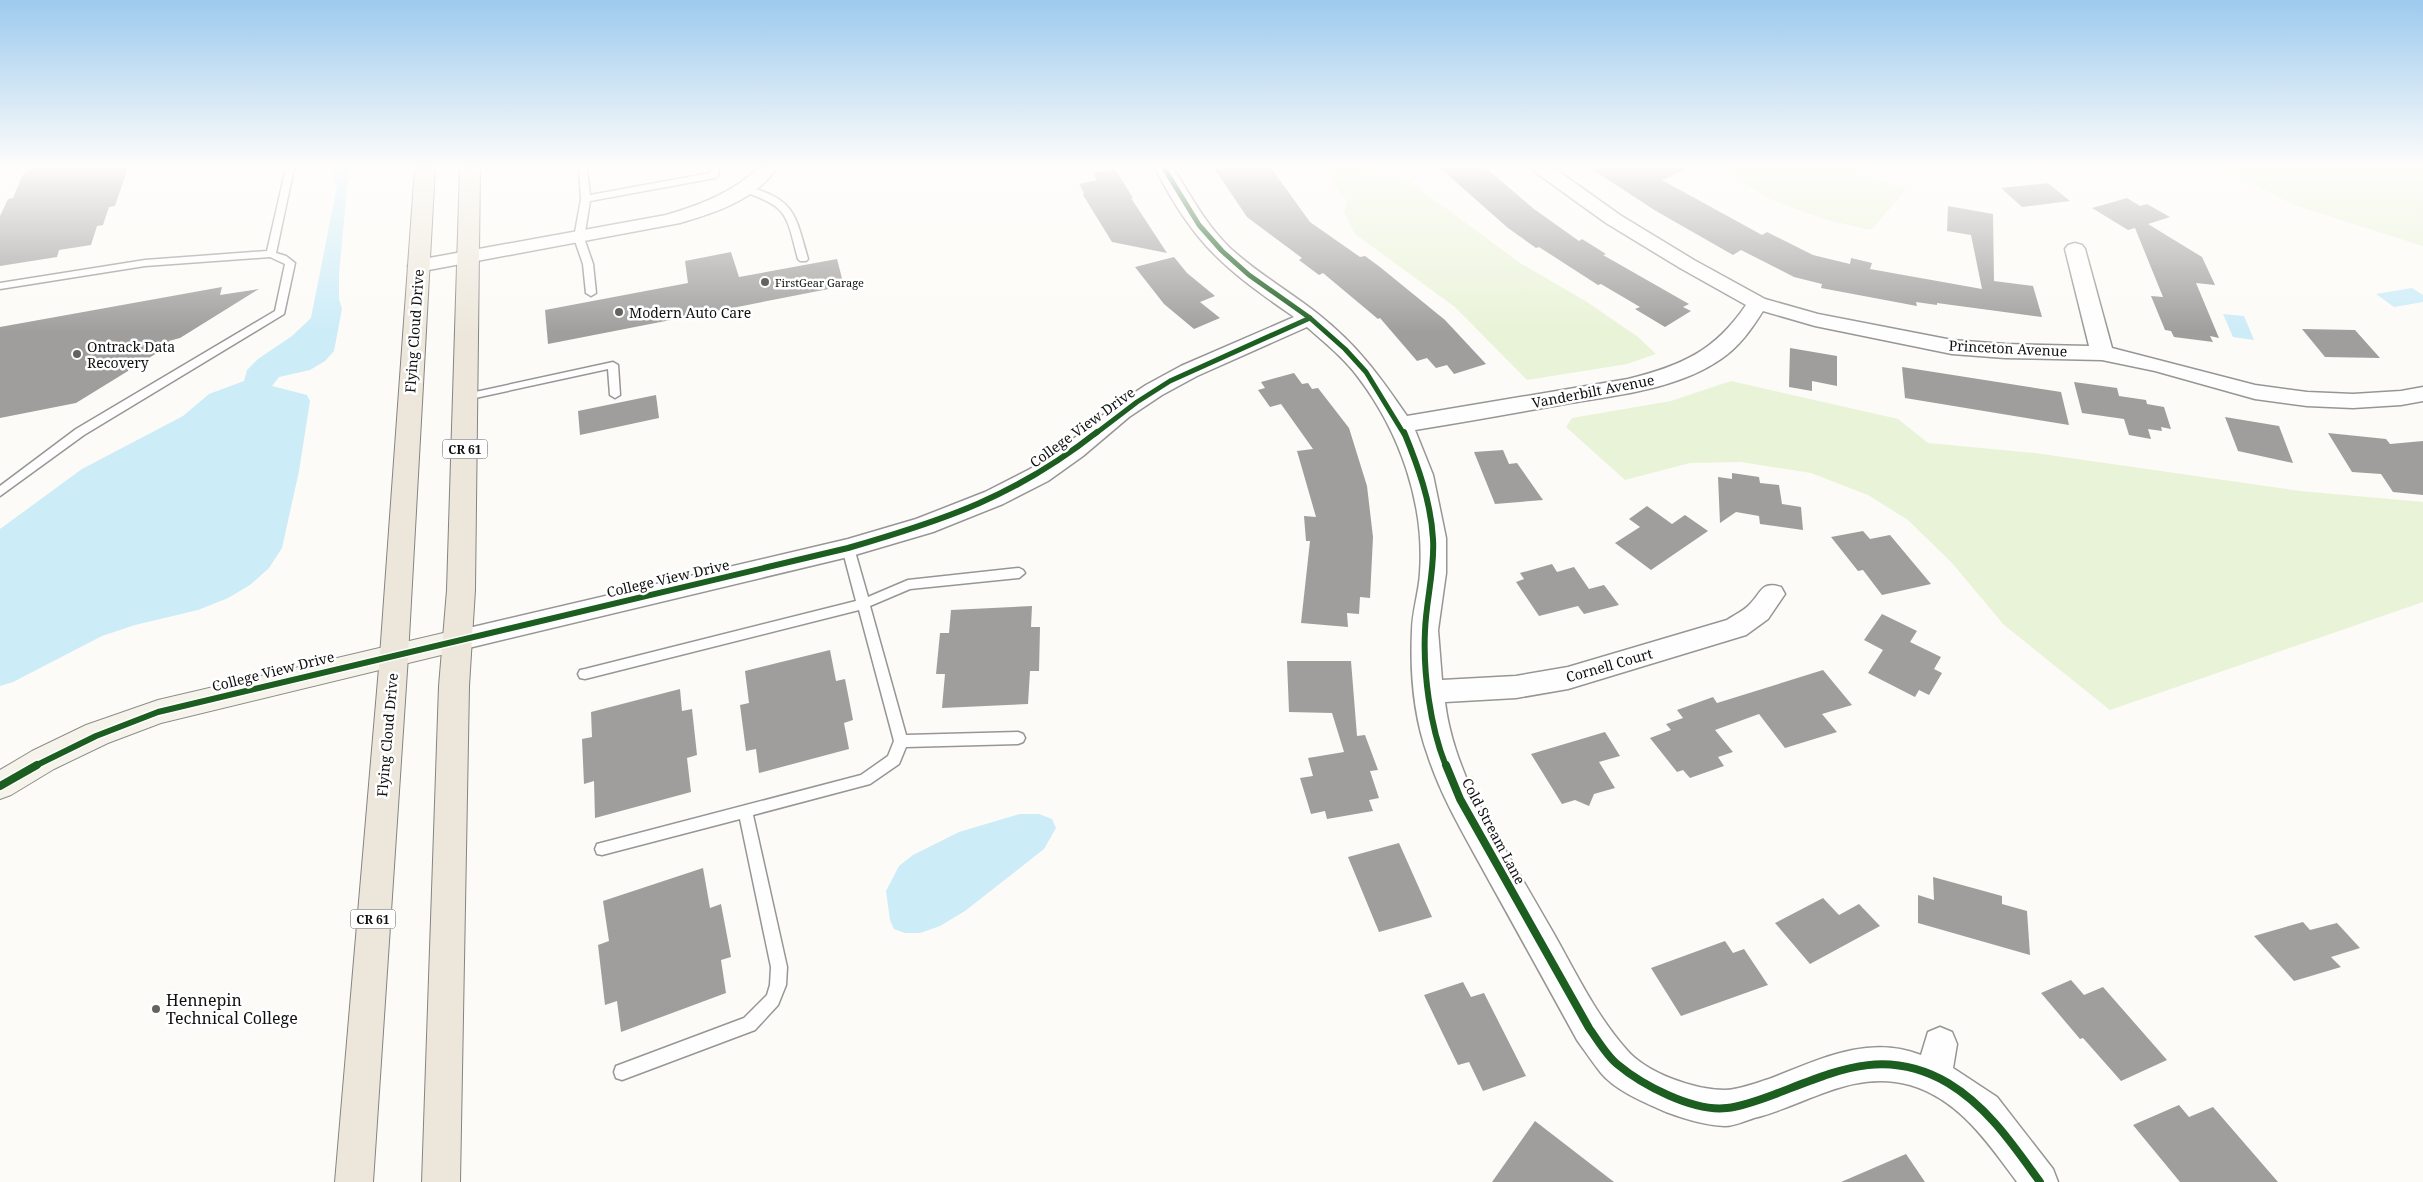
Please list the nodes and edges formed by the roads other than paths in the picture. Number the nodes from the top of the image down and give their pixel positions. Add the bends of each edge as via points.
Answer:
1 (278, 223) edge
2 (421, 223) edge
3 (469, 223) edge
4 (582, 223) edge
5 (649, 223) edge
6 (793, 223) edge
7 (1198, 223) edge
8 (1618, 223) edge
9 (579, 238) junction
10 (2075, 249) dead end
11 (271, 254) junction
12 (468, 258) junction
13 (802, 260) dead end
14 (418, 266) junction
15 (0, 286) edge
16 (591, 293) dead end
17 (1758, 304) junction
18 (1310, 318) junction
19 (2102, 353) junction
20 (2423, 394) edge
21 (615, 395) dead end
22 (466, 396) junction
23 (1401, 425) junction
24 (0, 492) edge
25 (848, 548) junction
26 (1019, 573) dead end
27 (1772, 594) dead end
28 (863, 604) junction
29 (456, 641) junction
30 (394, 656) junction
31 (585, 674) dead end
32 (1429, 692) junction
33 (1018, 738) dead end
34 (901, 742) junction
35 (0, 786) edge
36 (745, 811) junction
37 (602, 849) dead end
38 (1940, 1044) dead end
39 (622, 1072) dead end
40 (1934, 1078) junction
41 (354, 1182) edge
42 (441, 1182) edge
43 (2040, 1182) edge

1 - 11 lane
2 - 14 main road, Flying Cloud Drive / CR 61
3 - 12 main road, CR 61
4 - 9 lane
5 - 9 street
6 - 13 lane
7 - 18 street, Cold Stream Lane via 1249,275
8 - 17 street, Princeton Avenue
9 - 12 street
9 - 16 lane via 588,264
10 - 19 street
11 - 15 lane via 113,267
11 - 24 lane via 290,263 280,312 80,432
12 - 14 street
12 - 22 main road, CR 61
14 - 30 main road, Flying Cloud Drive / CR 61
17 - 19 street, Princeton Avenue via 1815,320 1952,347
17 - 23 street, Vanderbilt Avenue via 1735,335 1716,352 1663,378
18 - 23 street, Cold Stream Lane via 1366,372
18 - 25 street, College View Drive via 1189,371 1154,390 1046,470 994,498 924,526
19 - 20 street, Princeton Avenue via 2255,392 2307,399 2352,401
21 - 22 lane via 613,366
22 - 29 main road, CR 61
23 - 32 street, Cold Stream Lane via 1421,475 1433,538 1433,573 1426,630
25 - 28 lane
25 - 29 street, College View Drive
26 - 28 lane via 908,585
27 - 32 street, Cornell Court via 1759,612 1736,628 1568,678 1516,687
28 - 31 lane
28 - 34 lane
29 - 30 street, College View Drive
29 - 42 main road, CR 61
30 - 35 street, College View Drive via 158,712 97,734 43,760
30 - 41 main road, Flying Cloud Drive / CR 61
32 - 40 street, Cold Stream Lane via 1442,756 1460,799 1589,1028 1615,1063 1651,1088 1689,1104 1726,1108 1761,1100 1836,1071 1870,1063 1910,1068
33 - 34 lane
34 - 36 lane via 894,760 865,780
36 - 37 lane
36 - 39 lane via 779,967 780,982 774,997 766,1010 749,1024
38 - 40 street
40 - 43 street, Cold Stream Lane via 1947,1083 1984,1110

